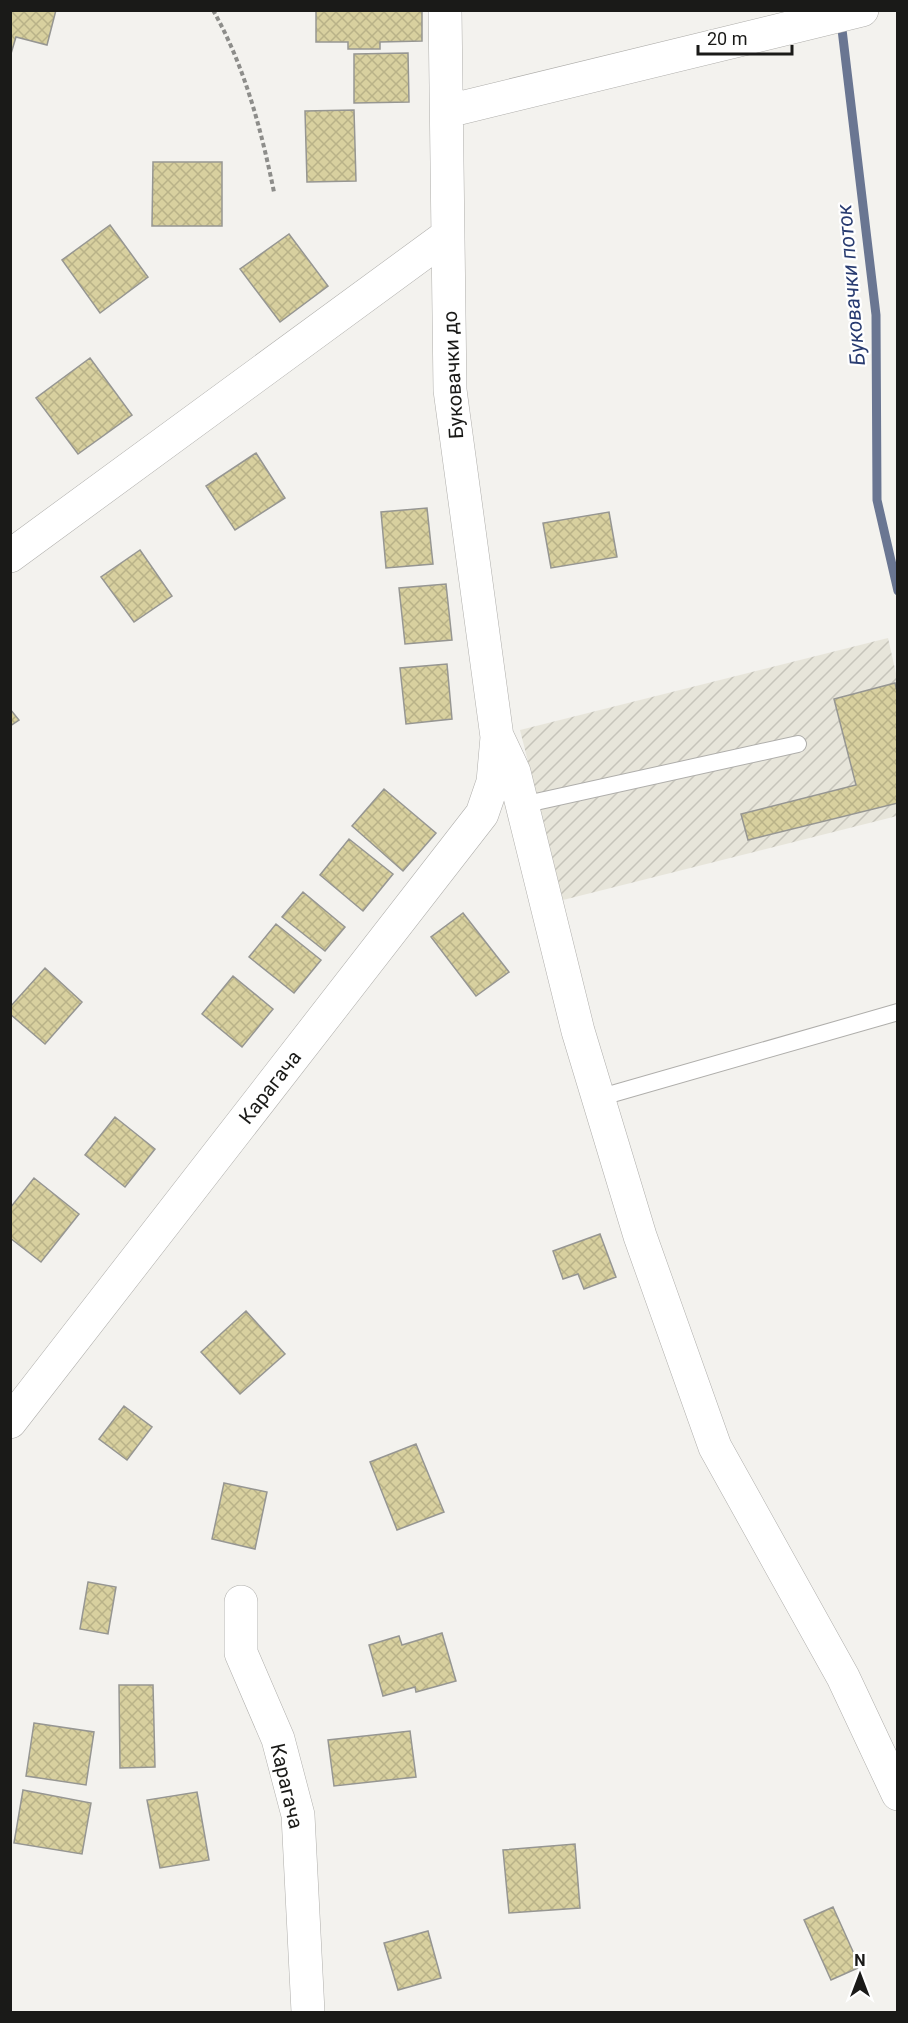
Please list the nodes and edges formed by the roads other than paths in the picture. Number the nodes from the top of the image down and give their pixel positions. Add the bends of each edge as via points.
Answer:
1 (445, 10) edge
2 (862, 10) edge
3 (448, 111) junction
4 (448, 235) junction
5 (10, 556) edge
6 (497, 737) junction
7 (798, 744) dead end
8 (522, 805) junction
9 (897, 1012) edge
10 (598, 1098) junction
11 (10, 1422) edge
12 (241, 1602) dead end
13 (897, 1794) edge
14 (308, 2013) edge

1 - 3 street, Буковачки до
2 - 3 street
3 - 4 street, Буковачки до
4 - 5 street
4 - 6 street, Буковачки до via 450,390
6 - 8 street via 514,772
6 - 11 street, Карагача via 493,782 482,814
7 - 8 lane
8 - 10 street
9 - 10 lane
10 - 13 street via 640,1236 715,1447 843,1677
12 - 14 street, Карагача via 241,1653 278,1739 298,1815

